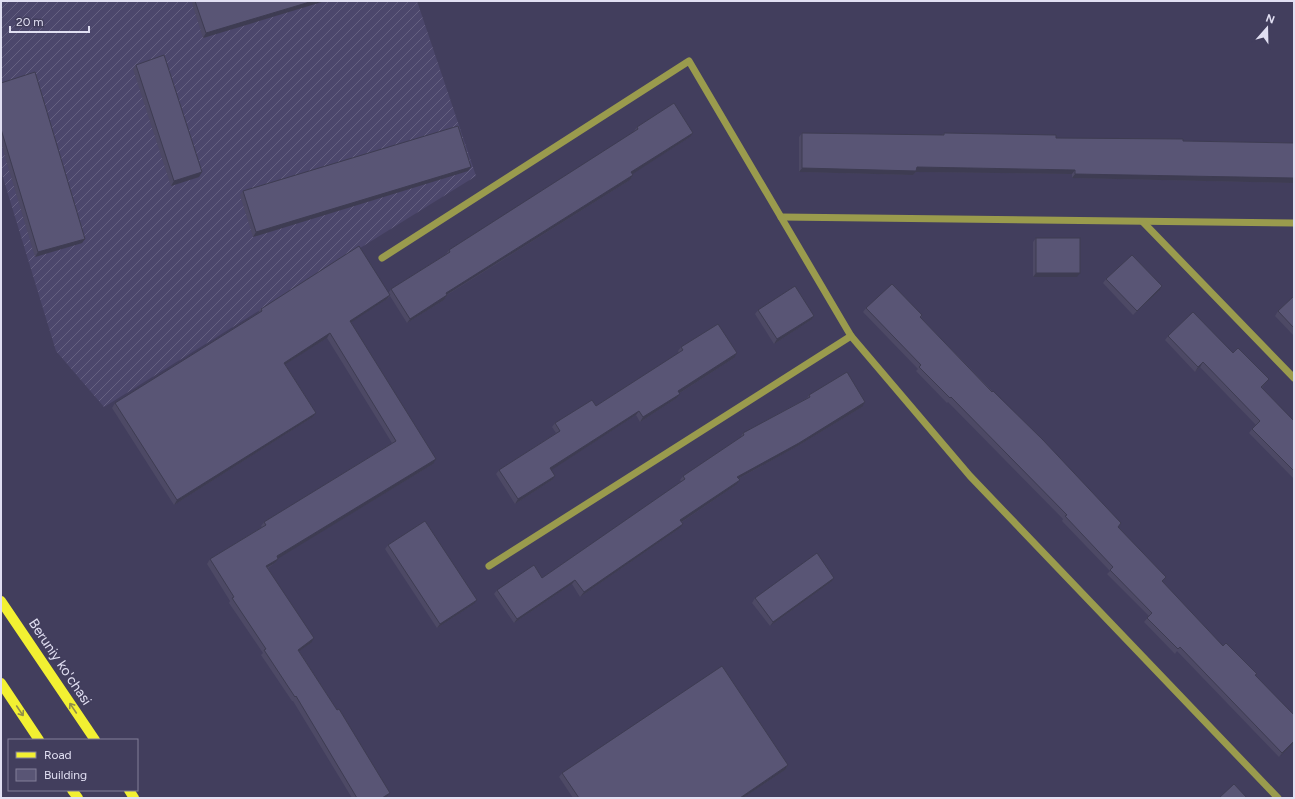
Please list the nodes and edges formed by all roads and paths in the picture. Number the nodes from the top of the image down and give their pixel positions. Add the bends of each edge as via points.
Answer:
1 (781, 217) junction
2 (1143, 222) junction
3 (1294, 223) edge
4 (382, 258) dead end
5 (851, 336) junction
6 (1294, 378) edge
7 (489, 566) dead end
8 (1, 601) edge
9 (1, 683) edge
10 (38, 739) edge
11 (94, 739) edge
12 (1278, 798) edge

1 - 2 street
1 - 4 street via 689,61
1 - 5 street
2 - 3 street
2 - 6 street
5 - 7 street
5 - 12 street via 970,476
11 -> 8 main road, Beruniy ko'chasi
9 -> 10 main road

